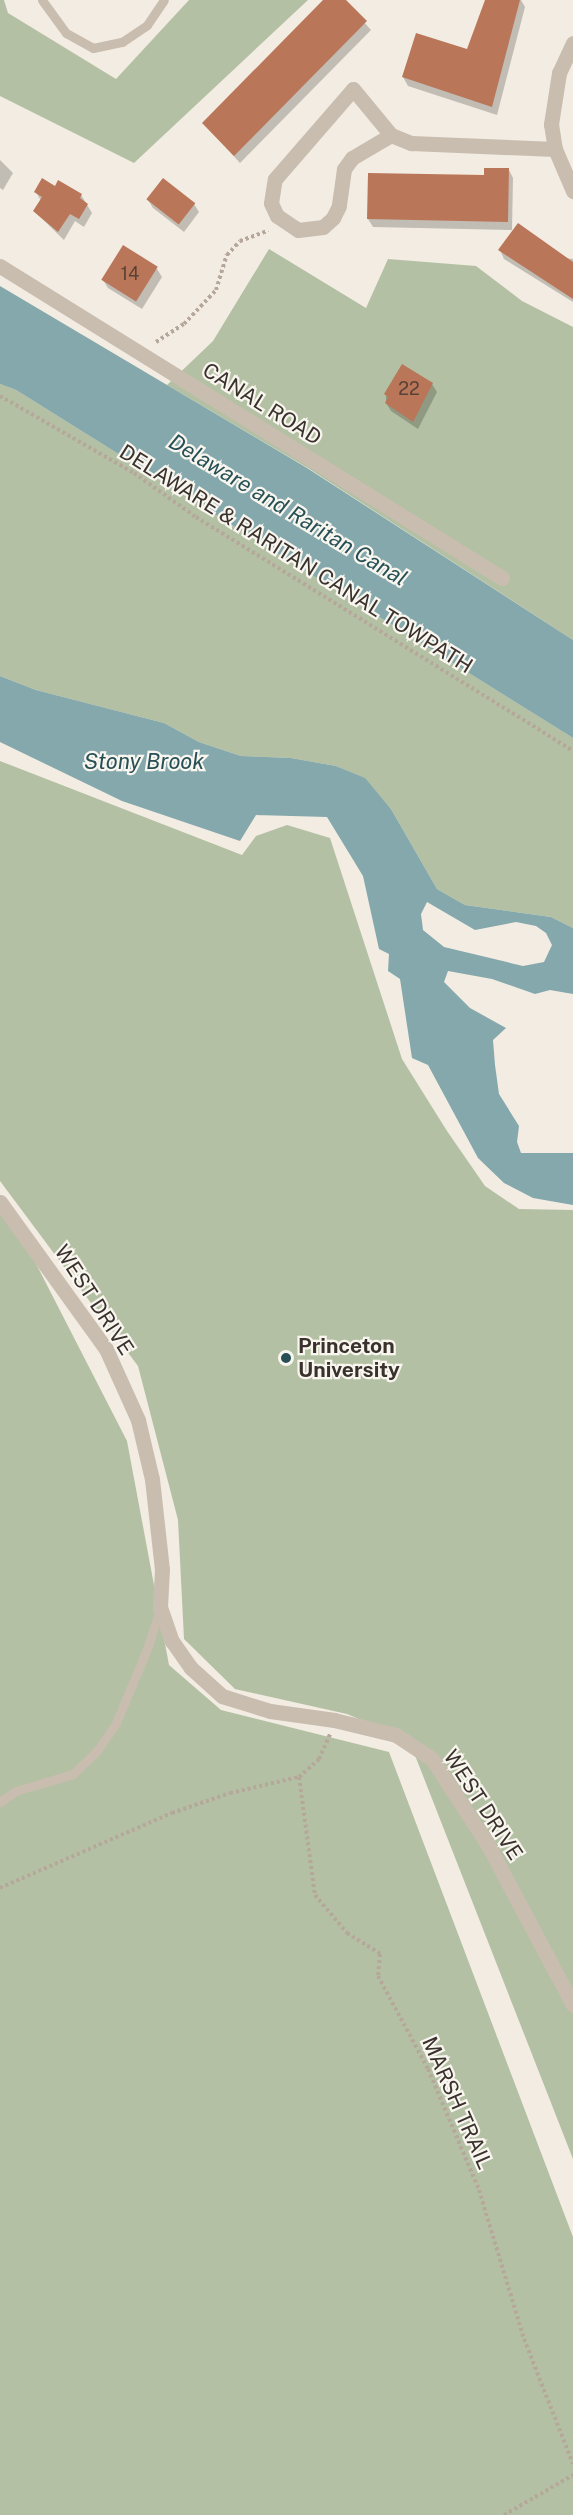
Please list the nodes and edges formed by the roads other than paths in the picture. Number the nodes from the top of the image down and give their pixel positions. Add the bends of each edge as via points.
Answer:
1 (42, 0) edge
2 (164, 0) edge
3 (573, 43) edge
4 (391, 135) junction
5 (555, 149) junction
6 (573, 191) edge
7 (0, 266) edge
8 (502, 578) dead end
9 (0, 1202) edge
10 (160, 1607) junction
11 (0, 1802) edge
12 (573, 2005) edge

1 - 2 lane via 66,33 93,48 122,42 147,25
3 - 5 street via 553,97
4 - 4 street via 352,158 344,169 339,206 333,218 310,231 286,225 271,203 275,179 353,89
4 - 5 street via 411,143
5 - 6 street
7 - 8 street, CANAL ROAD
9 - 10 street, WEST DRIVE via 106,1349 138,1420 152,1479 162,1569
10 - 11 lane, WEST DRIVE via 116,1723 96,1752 73,1774 16,1791
10 - 12 street, WEST DRIVE via 172,1641 191,1668 222,1696 270,1711 334,1720 396,1735 432,1759 488,1845

